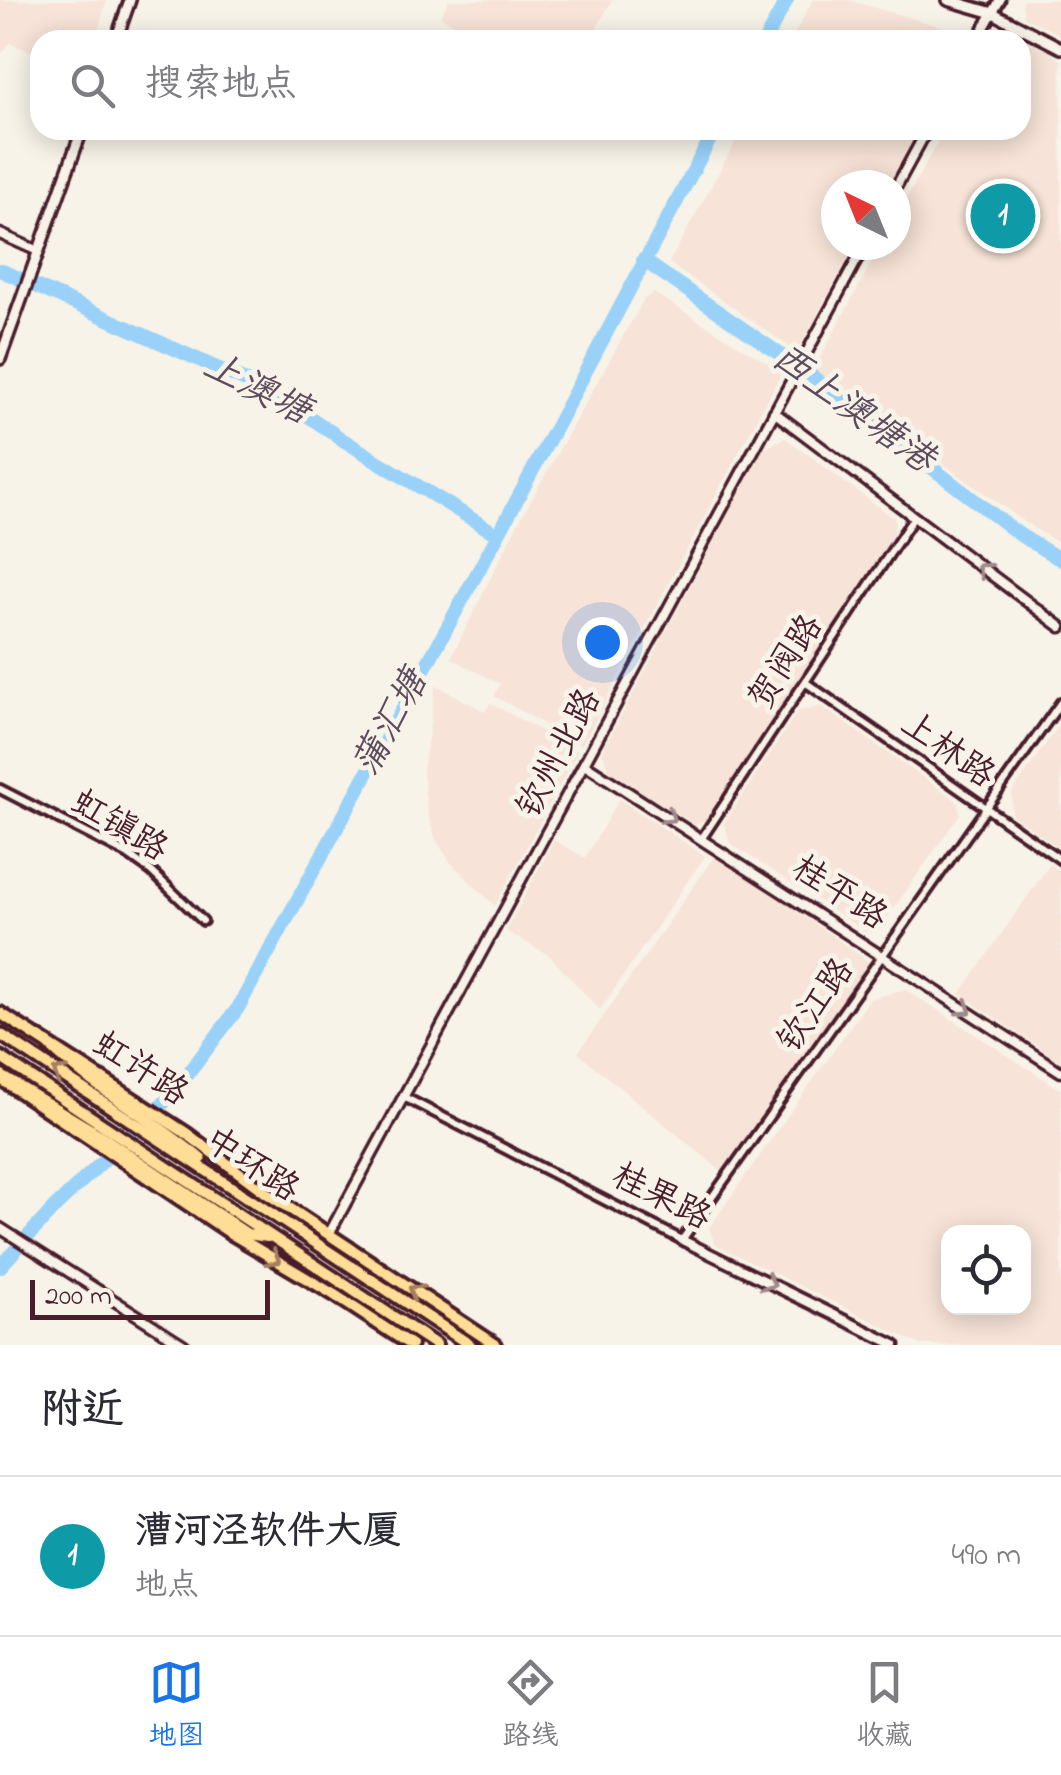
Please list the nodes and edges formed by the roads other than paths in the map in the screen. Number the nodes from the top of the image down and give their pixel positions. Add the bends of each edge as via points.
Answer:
1 (130, 0) edge
2 (948, 0) edge
3 (1000, 0) edge
4 (992, 13) junction
5 (120, 30) edge
6 (983, 30) edge
7 (1026, 30) edge
8 (1031, 33) edge
9 (1061, 48) edge
10 (78, 140) edge
11 (922, 140) edge
12 (906, 170) edge
13 (0, 234) edge
14 (38, 250) junction
15 (856, 260) edge
16 (0, 359) edge
17 (774, 412) junction
18 (914, 517) junction
19 (1061, 627) edge
20 (804, 682) junction
21 (1061, 702) edge
22 (586, 765) junction
23 (0, 789) edge
24 (986, 809) junction
25 (702, 838) junction
26 (1061, 860) edge
27 (203, 920) dead end
28 (884, 956) junction
29 (0, 1013) edge
30 (0, 1034) edge
31 (0, 1057) edge
32 (1061, 1072) edge
33 (0, 1076) edge
34 (404, 1097) junction
35 (126, 1104) junction
36 (168, 1132) junction
37 (98, 1133) junction
38 (140, 1161) junction
39 (1, 1229) edge
40 (329, 1234) junction
41 (682, 1240) junction
42 (184, 1345) edge
43 (411, 1345) edge
44 (436, 1345) edge
45 (470, 1345) edge
46 (496, 1345) edge
47 (896, 1345) edge

1 - 5 main road
2 - 4 main road
3 - 4 street
4 - 6 street
4 - 7 main road
8 - 9 main road
10 - 14 main road
11 - 12 street
13 - 14 street
14 - 16 main road
15 - 17 street, 钦州北路
17 - 18 street
17 - 22 street, 钦州北路
19 -> 18 street
18 - 20 street, 贺阀路
20 - 24 street, 上林路
20 - 25 street, 贺阀路
21 - 24 street, 钦江路
22 -> 25 street, 桂平路
22 - 34 street, 钦州北路
23 - 27 street, 虹镇路 via 127,854
24 - 26 street, 上林路
24 - 28 street, 钦江路
25 - 28 street, 桂平路
28 -> 32 street, 桂平路
28 - 41 street, 钦江路
29 - 35 main road, 虹许路
35 -> 30 main road, 中环路
31 - 37 main road, 中环路
33 - 37 main road
34 - 40 street, 钦州北路
34 - 41 street, 桂果路
35 - 36 main road, 中环路
35 - 36 main road, 虹许路
36 - 40 main road, 虹许路
36 - 45 main road, 中环路 via 242,1193
37 - 38 main road, 中环路
37 - 38 main road
38 -> 43 main road via 232,1234
38 - 44 main road, 中环路 via 274,1238
39 - 42 street
46 -> 40 main road, 虹许路
41 -> 47 street, 桂果路

